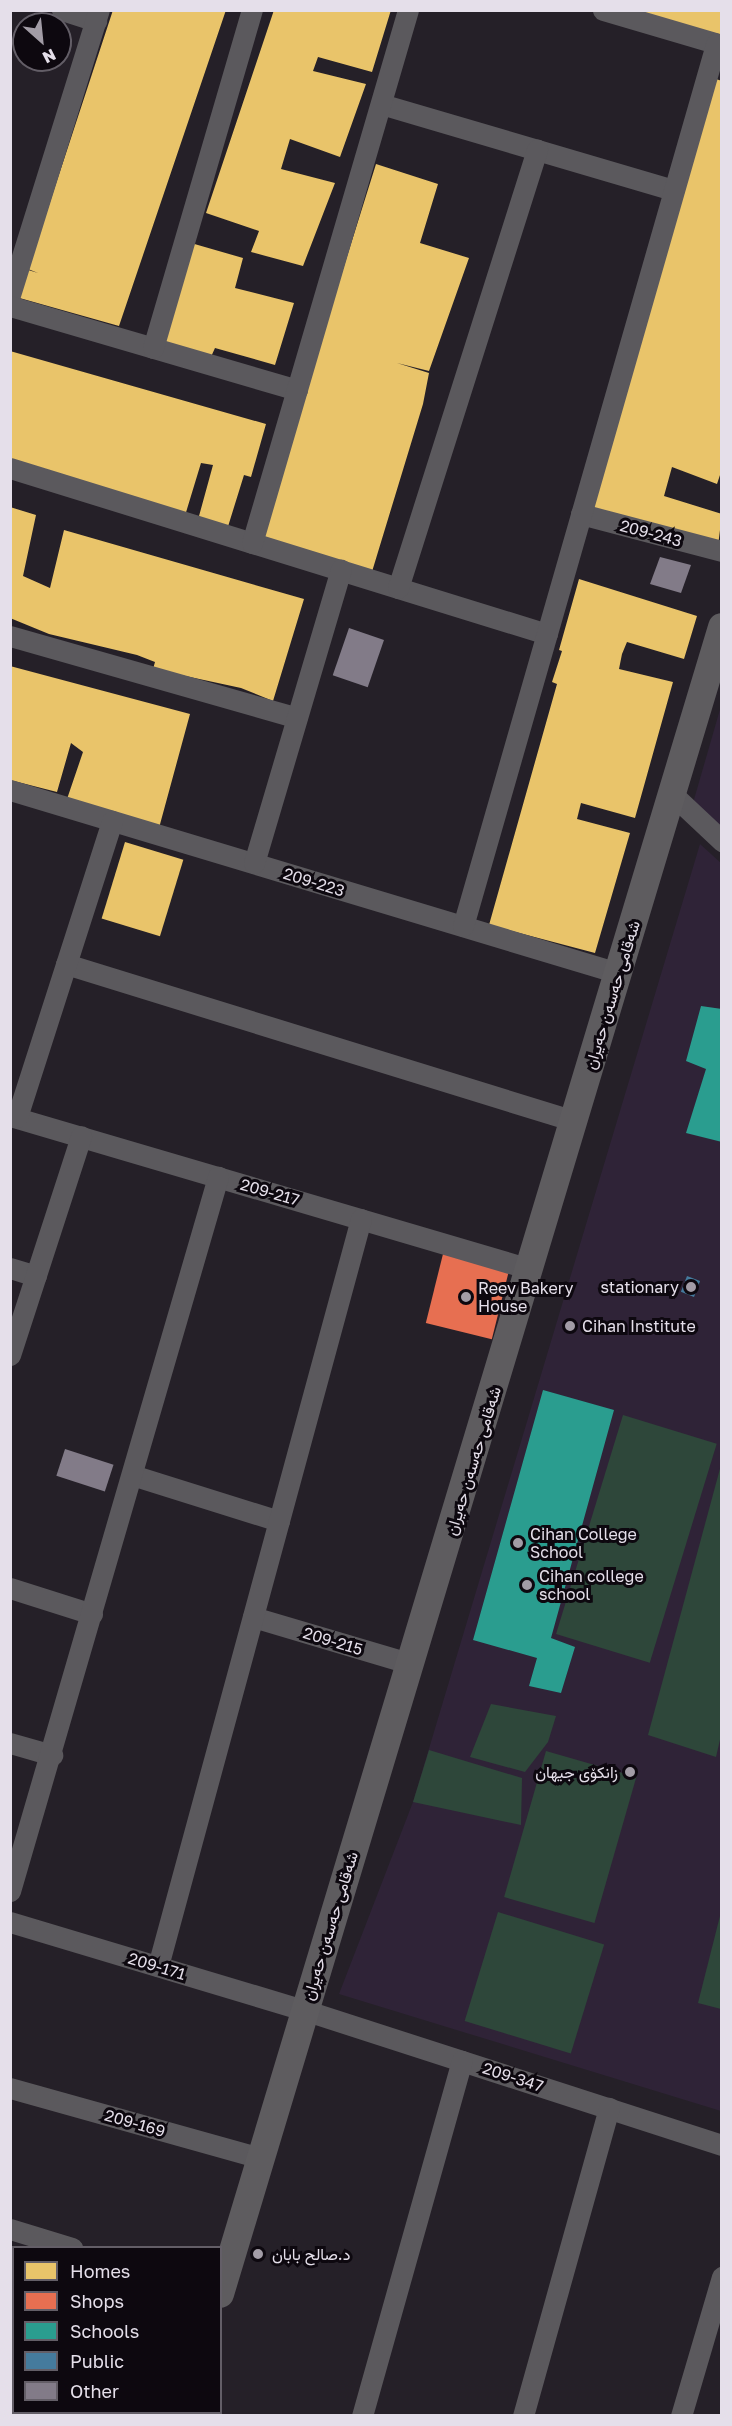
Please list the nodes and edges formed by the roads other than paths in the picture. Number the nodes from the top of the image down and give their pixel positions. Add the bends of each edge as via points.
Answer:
1 (62, 10) edge
2 (252, 10) edge
3 (408, 10) edge
4 (603, 10) edge
5 (97, 16) edge
6 (719, 45) edge
7 (381, 104) junction
8 (537, 150) junction
9 (674, 190) junction
10 (10, 295) edge
11 (10, 306) edge
12 (153, 348) junction
13 (297, 390) junction
14 (10, 468) edge
15 (581, 514) junction
16 (252, 543) junction
17 (722, 551) edge
18 (341, 570) junction
19 (398, 588) junction
20 (722, 627) edge
21 (547, 634) junction
22 (10, 636) edge
23 (297, 718) junction
24 (10, 790) edge
25 (672, 794) junction
26 (112, 821) junction
27 (722, 841) edge
28 (254, 863) junction
29 (463, 926) junction
30 (66, 964) junction
31 (618, 973) junction
32 (14, 1117) edge
33 (574, 1121) junction
34 (81, 1136) junction
35 (218, 1177) junction
36 (361, 1219) junction
37 (10, 1268) edge
38 (530, 1269) junction
39 (36, 1276) junction
40 (10, 1355) edge
41 (132, 1475) junction
42 (279, 1521) junction
43 (10, 1588) edge
44 (92, 1614) junction
45 (253, 1617) junction
46 (412, 1664) junction
47 (10, 1743) edge
48 (52, 1755) junction
49 (10, 1891) edge
50 (10, 1922) edge
51 (158, 1966) junction
52 (304, 2010) junction
53 (462, 2061) junction
54 (10, 2088) edge
55 (609, 2108) junction
56 (722, 2145) edge
57 (260, 2158) junction
58 (10, 2229) edge
59 (69, 2246) edge
60 (722, 2277) edge
61 (222, 2289) edge
62 (717, 2308) edge
63 (362, 2415) edge
64 (523, 2415) edge
65 (681, 2415) edge

1 - 5 street
2 - 12 street
3 - 7 street
4 - 6 street
5 - 10 street
6 - 9 street
7 - 8 street
7 - 13 street
8 - 9 street
8 - 19 street
9 - 15 street
11 - 12 street
12 - 13 street
13 - 16 street
14 - 16 street
15 - 17 street, 209-243
15 - 21 street
16 - 18 street
18 - 19 street
18 - 23 street
19 - 21 street
20 - 25 street, شەقامی حەسەن حەیران
21 - 29 street
22 - 23 street
23 - 28 street
24 - 26 street, 209-223
25 - 27 street
25 - 31 street, شەقامی حەسەن حەیران
26 - 28 street, 209-223
26 - 30 street
28 - 29 street, 209-223
29 - 31 street, 209-223
30 - 32 street
30 - 33 street
31 - 33 street, شەقامی حەسەن حەیران
32 - 34 street, 209-217
33 - 38 street, شەقامی حەسەن حەیران
34 - 35 street, 209-217
34 - 39 street
35 - 36 street, 209-217
35 - 41 street
36 - 38 street, 209-217
36 - 42 street
37 - 39 street
38 - 46 street, شەقامی حەسەن حەیران
39 - 40 street
41 - 42 street
41 - 44 street
42 - 45 street
43 - 44 street
44 - 48 street
45 - 46 street, 209-215
45 - 51 street
46 - 52 street, شەقامی حەسەن حەیران
47 - 48 street
48 - 49 street
50 - 51 street, 209-171
51 - 52 street, 209-171
52 - 53 street, 209-347
52 - 57 street, شەقامی حەسەن حەیران
53 - 55 street, 209-347
53 - 63 street
54 - 57 street, 209-169
55 - 56 street, 209-347
55 - 64 street
57 - 61 street, شەقامی حەسەن حەیران
58 - 59 street
60 - 62 street
62 - 65 street

